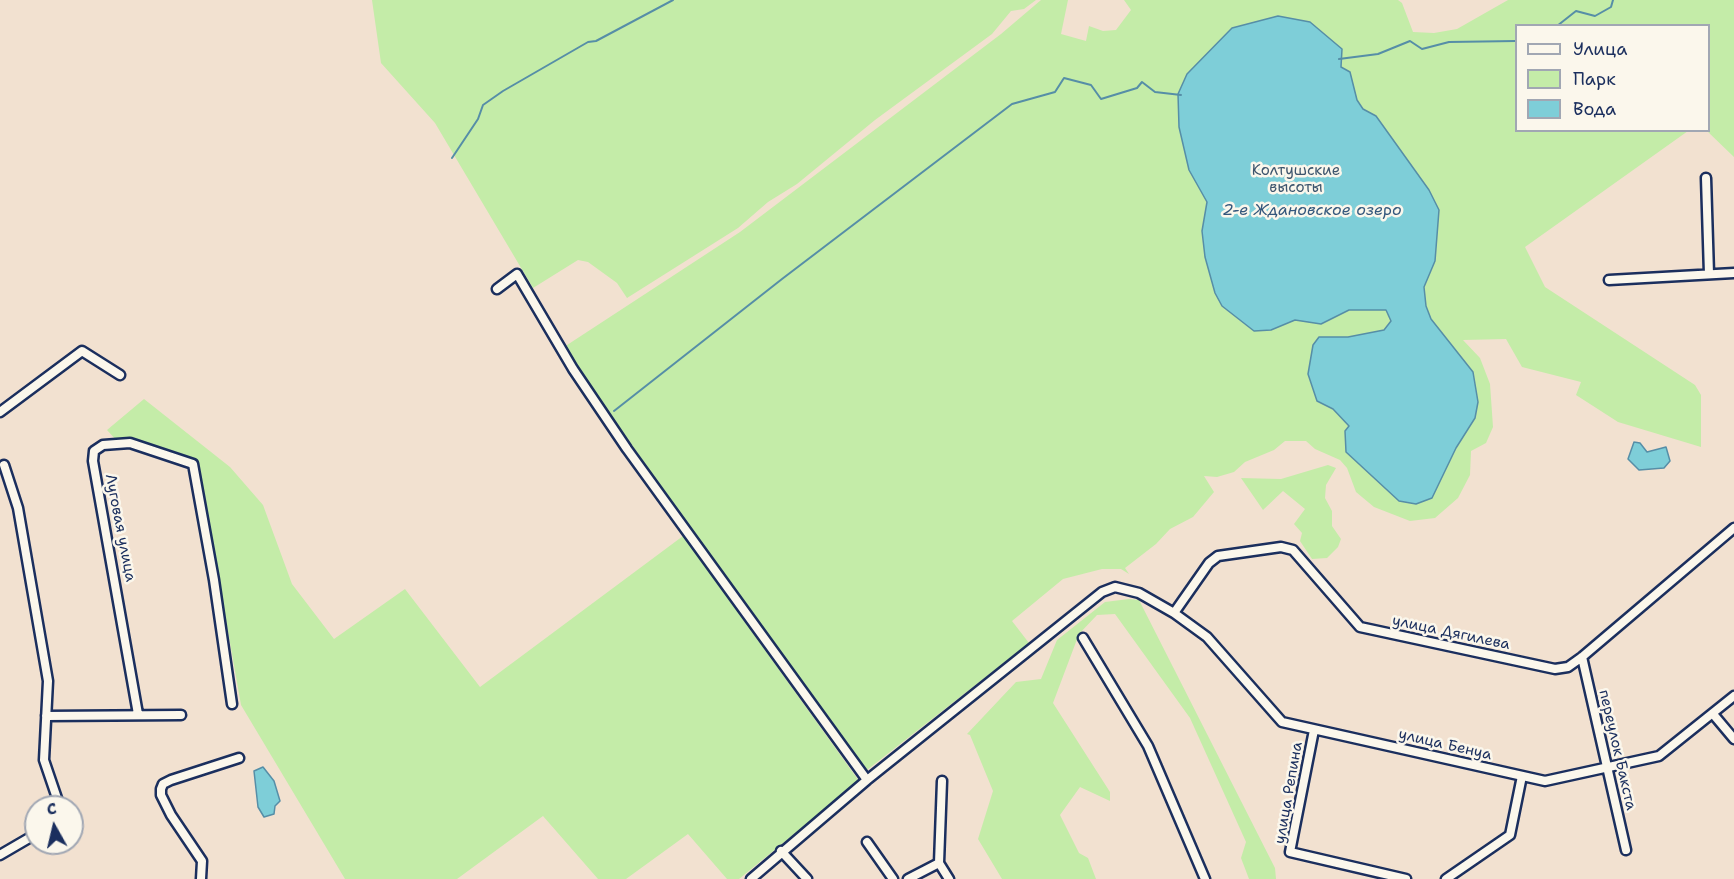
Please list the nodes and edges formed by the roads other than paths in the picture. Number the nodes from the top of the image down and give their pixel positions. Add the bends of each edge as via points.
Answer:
1 (1706, 178) dead end
2 (1734, 273) edge
3 (1709, 274) junction
4 (1609, 280) dead end
5 (497, 289) dead end
6 (120, 375) dead end
7 (0, 412) edge
8 (4, 465) dead end
9 (1734, 528) edge
10 (1174, 613) junction
11 (1083, 638) dead end
12 (1581, 657) junction
13 (1734, 696) edge
14 (232, 704) dead end
15 (138, 714) junction
16 (1713, 714) junction
17 (181, 715) dead end
18 (46, 716) junction
19 (1314, 730) junction
20 (1734, 739) edge
21 (239, 758) dead end
22 (1608, 767) junction
23 (1522, 776) junction
24 (867, 780) junction
25 (942, 781) dead end
26 (56, 795) edge
27 (24, 841) edge
28 (867, 842) dead end
29 (1626, 850) dead end
30 (0, 855) edge
31 (784, 855) junction
32 (939, 863) junction
33 (201, 879) edge
34 (751, 879) edge
35 (807, 879) edge
36 (893, 879) edge
37 (908, 879) edge
38 (949, 879) edge
39 (1205, 879) edge
40 (1406, 879) edge
41 (1446, 879) edge

1 - 3 street
2 - 3 street
3 - 4 street
5 - 24 street via 517,273 573,369 627,449
6 - 7 street via 82,351
8 - 18 street via 18,508 48,681
9 - 12 street, улица Дягилева
10 - 12 street, улица Дягилева via 1218,556 1281,547 1293,550 1360,627 1555,669 1568,667
10 - 19 street, улица Бенуа via 1207,638 1282,722
10 - 24 street, улица Бенуа via 1127,589 1102,592
11 - 39 street via 1148,746
12 - 22 street, переулок Бакста
13 - 16 street, улица Бенуа
14 - 15 street, Луговая улица via 193,464 130,443 103,445 94,451 93,461
15 - 17 street
15 - 18 street
16 - 20 street
16 - 22 street, улица Бенуа via 1659,756
18 - 26 street via 44,760
19 - 23 street, улица Бенуа
19 - 40 street, улица Репина via 1290,852
21 - 33 street via 171,780 161,789 171,815 202,861
22 - 23 street, улица Бенуа via 1545,781
22 - 29 street, переулок Бакста
23 - 41 street via 1510,835
24 - 31 street, улица Бенуа
25 - 32 street
27 - 30 street
28 - 36 street
31 - 34 street, улица Бенуа
31 - 35 street
32 - 37 street
32 - 38 street

